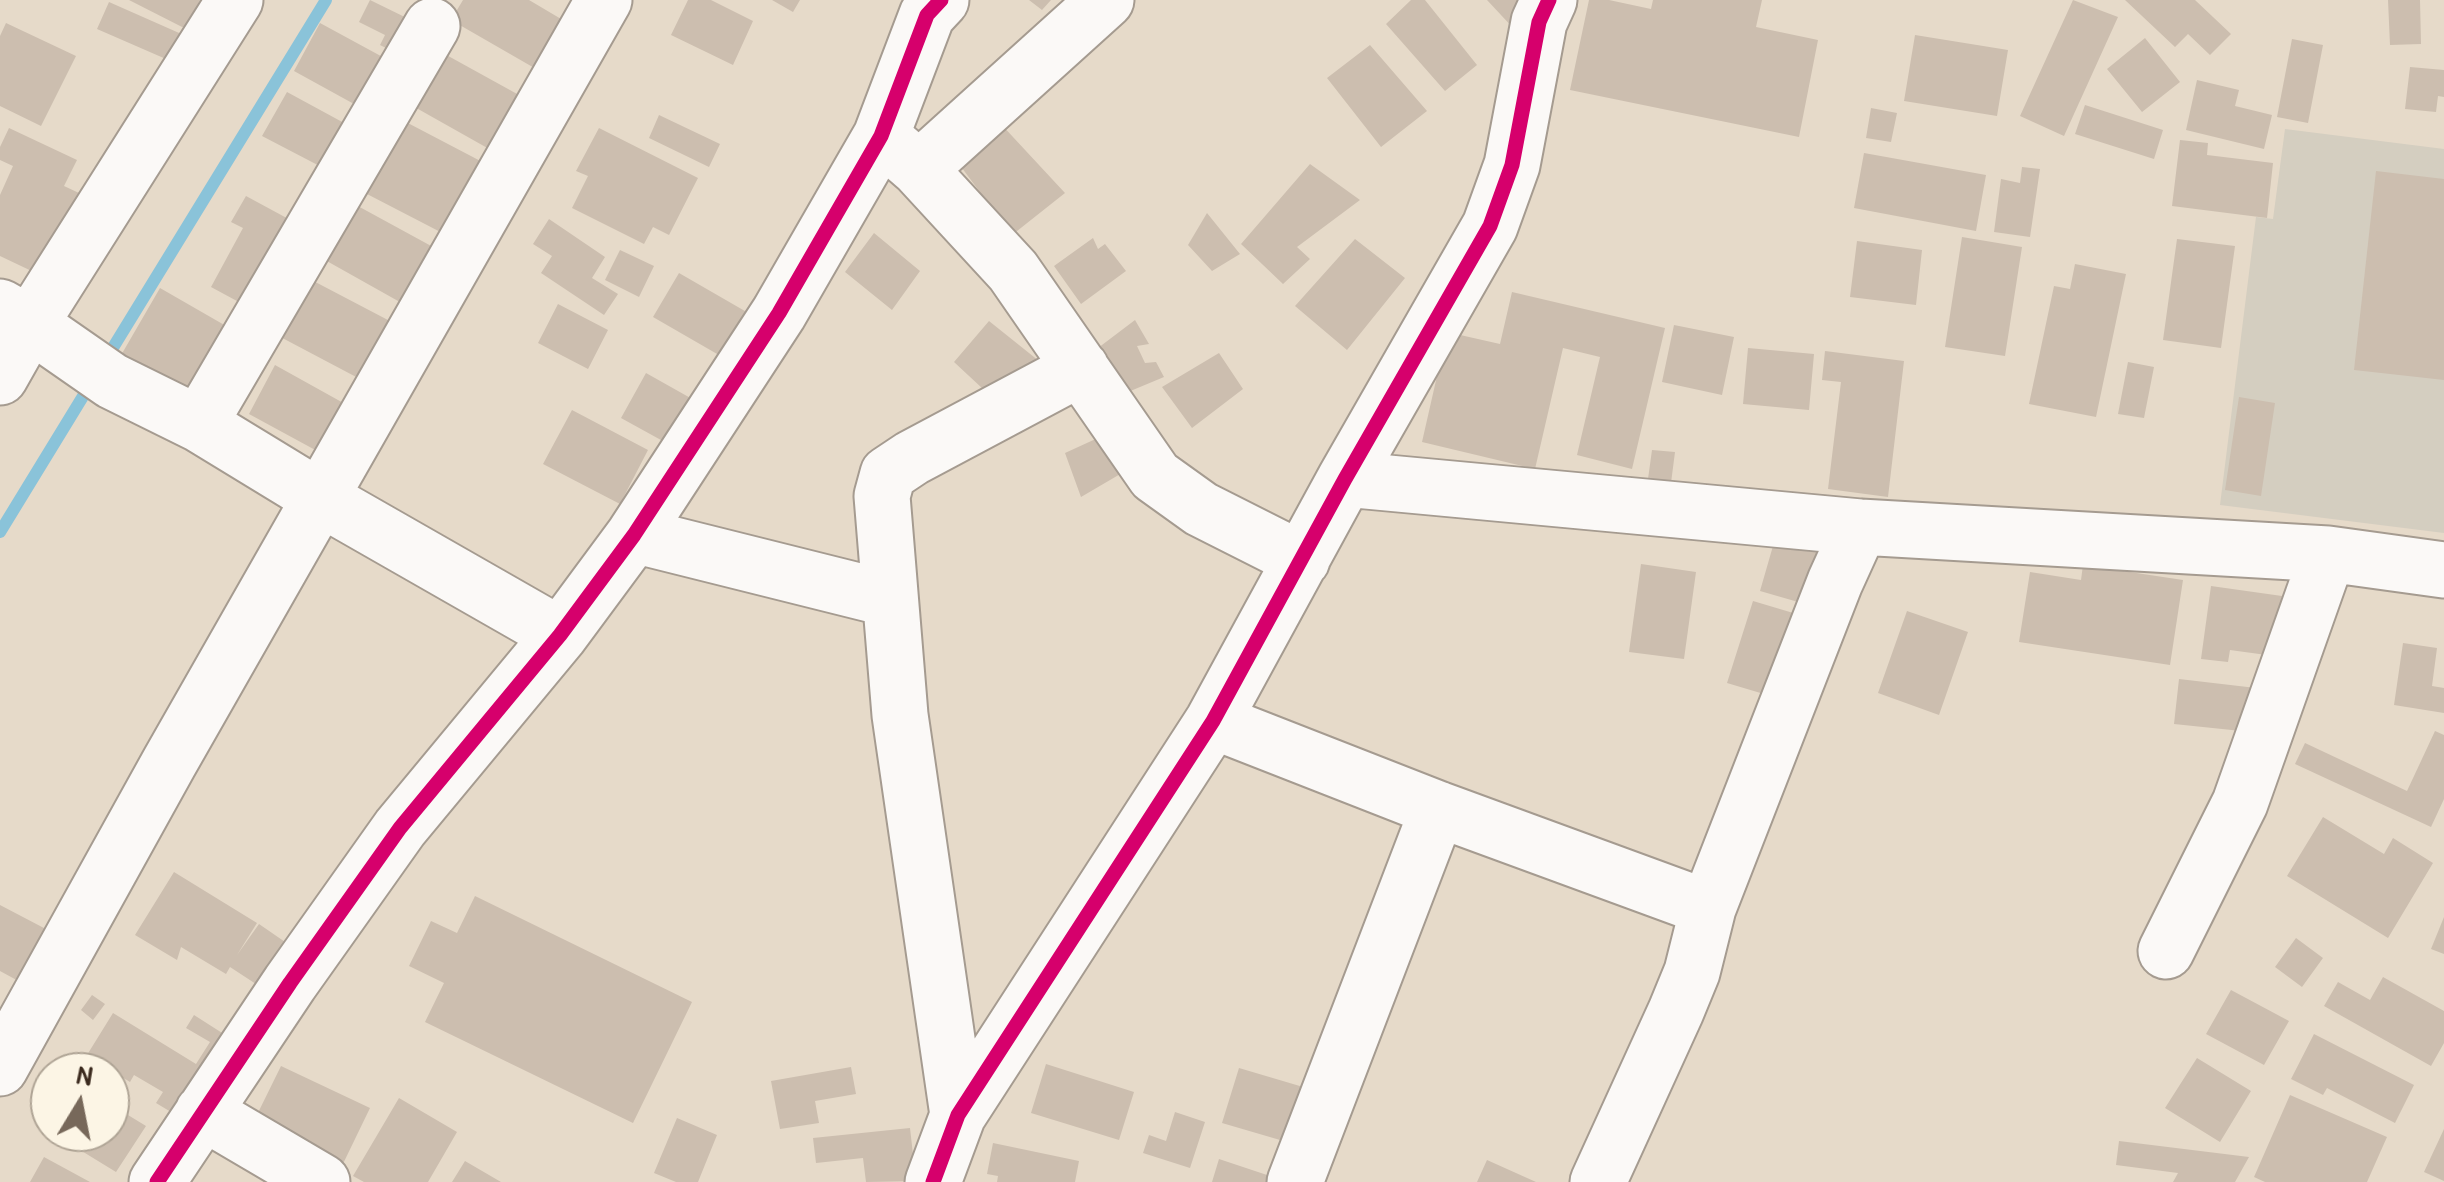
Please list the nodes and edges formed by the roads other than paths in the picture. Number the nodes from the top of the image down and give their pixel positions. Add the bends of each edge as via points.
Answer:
1 (234, 0) edge
2 (604, 0) edge
3 (1106, 0) edge
4 (1549, 0) edge
5 (924, 5) edge
6 (432, 26) dead end
7 (900, 153) junction
8 (30, 325) edge
9 (1082, 368) junction
10 (0, 377) edge
11 (199, 424) junction
12 (1345, 478) junction
13 (322, 500) junction
14 (1860, 528) junction
15 (634, 534) junction
16 (2328, 554) junction
17 (1302, 560) junction
18 (2444, 570) edge
19 (890, 599) junction
20 (560, 636) junction
21 (1212, 720) junction
22 (1438, 810) junction
23 (1708, 908) junction
24 (2166, 951) dead end
25 (0, 1068) edge
26 (204, 1112) junction
27 (958, 1114) junction
28 (157, 1182) edge
29 (322, 1182) edge
30 (933, 1182) edge
31 (1295, 1182) edge
32 (1598, 1182) edge

1 - 8 street
2 - 13 street
3 - 7 street
4 - 12 street via 1512,165 1490,226
5 - 7 street
6 - 11 street
7 - 9 street via 1013,270
7 - 15 street via 779,313
8 - 10 street
8 - 11 street via 112,382
9 - 17 street via 1155,476 1202,510
9 - 19 street via 888,474 882,496
11 - 13 street
12 - 14 street
12 - 17 street
13 - 20 street
13 - 25 street
14 - 16 street
14 - 23 street
15 - 19 street
15 - 20 street
16 - 18 street
16 - 24 street via 2240,803
17 - 21 street
19 - 27 street via 900,715
20 - 26 street via 400,828
21 - 22 street
21 - 27 street
22 - 23 street
22 - 31 street
23 - 32 street via 1676,1012
26 - 28 street
26 - 29 street
27 - 30 street

